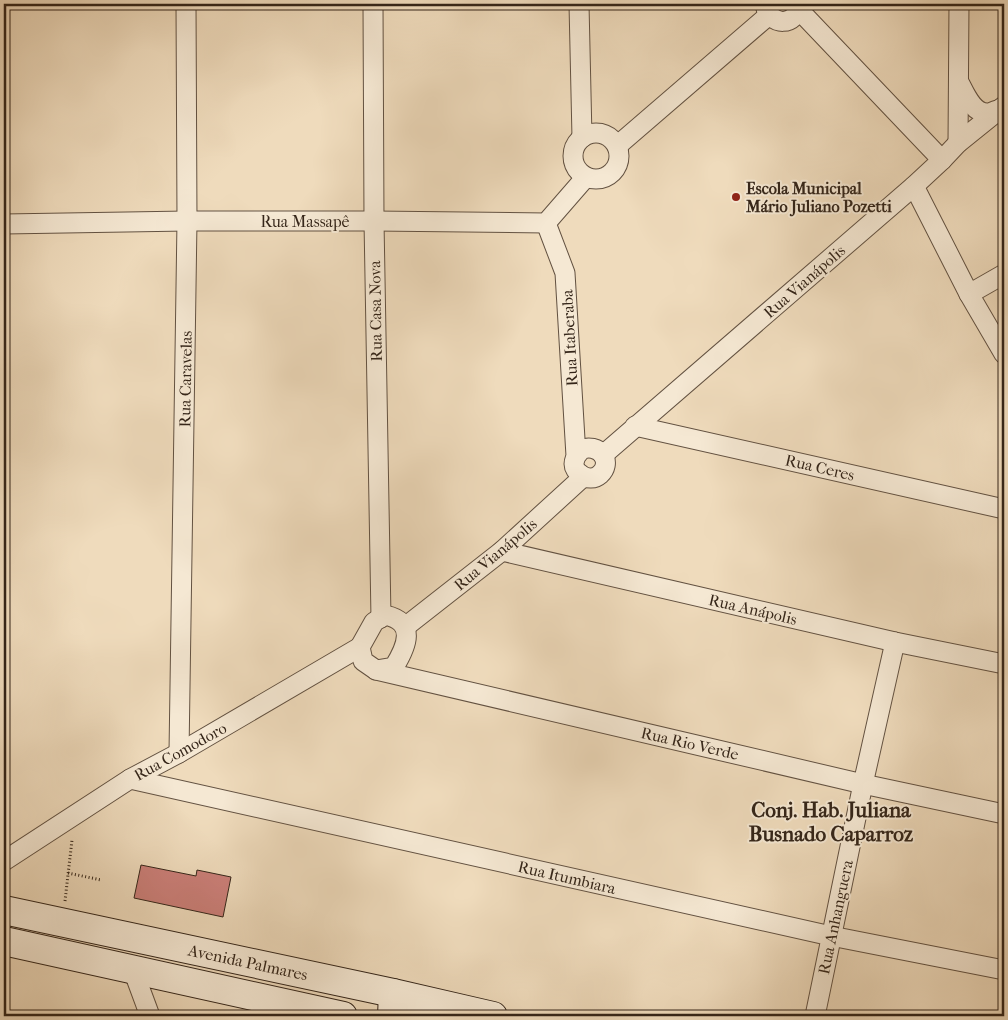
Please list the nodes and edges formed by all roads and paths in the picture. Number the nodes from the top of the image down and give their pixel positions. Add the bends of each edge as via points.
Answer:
1 (186, 4) edge
2 (373, 4) edge
3 (579, 4) edge
4 (959, 4) edge
5 (799, 7) edge
6 (767, 9) edge
7 (958, 82) junction
8 (1002, 107) edge
9 (582, 138) junction
10 (958, 143) junction
11 (617, 146) junction
12 (942, 160) junction
13 (586, 177) junction
14 (914, 186) junction
15 (187, 221) junction
16 (374, 221) junction
17 (546, 223) junction
18 (4, 224) edge
19 (1004, 274) edge
20 (969, 294) junction
21 (1004, 354) edge
22 (635, 426) junction
23 (603, 455) junction
24 (576, 456) junction
25 (583, 477) junction
26 (1004, 509) edge
27 (502, 551) junction
28 (381, 618) junction
29 (405, 628) junction
30 (895, 642) junction
31 (360, 647) junction
32 (1004, 664) edge
33 (376, 670) junction
34 (179, 753) junction
35 (130, 779) junction
36 (863, 784) junction
37 (1004, 814) edge
38 (73, 833) dead end
39 (4, 861) edge
40 (68, 872) junction
41 (101, 880) dead end
42 (64, 909) dead end
43 (4, 910) edge
44 (831, 936) junction
45 (4, 941) edge
46 (133, 970) junction
47 (1004, 970) edge
48 (393, 1005) edge
49 (150, 1016) edge
50 (343, 1016) edge
51 (493, 1016) edge
52 (815, 1016) edge

1 - 15 street, Rua Caravelas
2 - 16 street, Rua Casa Nova
3 - 9 street
4 - 7 street
5 - 6 street via 793,18 785,21 776,20
5 - 12 street
6 - 11 street
7 - 8 street via 979,111 987,113
7 - 10 street
8 - 10 street, Rua Vianápolis
9 - 11 street via 598,133 610,137
9 - 13 street via 576,144 573,156 576,168
10 - 12 street, Rua Vianápolis
11 - 13 street via 620,158 608,176 597,180
12 - 14 street, Rua Vianápolis
13 - 17 street
14 - 20 street
14 - 22 street, Rua Vianápolis
15 - 16 street, Rua Massapê
15 - 18 street, Rua Massapê
15 - 34 street, Rua Caravelas
16 - 17 street, Rua Massapê
16 - 28 street, Rua Casa Nova
17 - 24 street, Rua Itaberaba via 565,273
19 - 20 street
20 - 21 street
22 - 23 street, Rua Vianápolis
22 - 26 street, Rua Ceres
23 - 24 street via 597,449 589,448
23 - 25 street via 606,462 599,476
24 - 25 street via 574,464
25 - 27 street, Rua Vianápolis
27 - 29 street, Rua Vianápolis
27 - 30 street, Rua Anápolis
28 - 29 street via 385,615 394,617
28 - 31 street via 374,622
29 - 33 street via 408,636 394,667
30 - 32 street, Rua Anápolis
30 - 36 street, Rua Anhanguera
31 - 33 street via 363,660
31 - 34 street, Rua Comodoro
33 - 36 street, Rua Rio Verde
34 - 35 street, Rua Comodoro
35 - 39 street, Rua Comodoro
35 - 44 street, Rua Itumbiara
36 - 37 street, Rua Rio Verde
36 - 44 street, Rua Anhanguera
38 - 40 path
40 - 41 path
40 - 42 path
43 - 48 main road, Avenida Palmares
44 - 47 street, Rua Itumbiara
44 - 52 street, Rua Anhanguera
45 - 46 main road, Avenida Palmares
46 - 49 street
46 - 50 main road, Avenida Palmares
48 - 51 main road, Avenida Palmares

